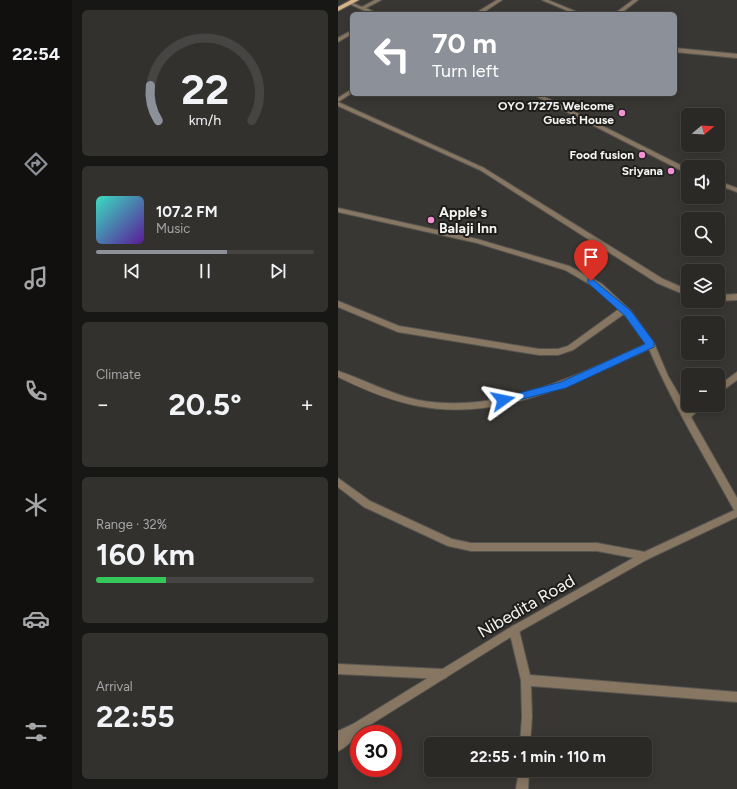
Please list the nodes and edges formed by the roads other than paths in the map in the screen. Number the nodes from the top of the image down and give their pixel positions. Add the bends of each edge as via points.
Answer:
1 (338, 0) edge
2 (379, 0) edge
3 (500, 0) edge
4 (544, 0) edge
5 (636, 0) edge
6 (351, 2) edge
7 (363, 8) junction
8 (338, 9) edge
9 (372, 12) edge
10 (480, 12) edge
11 (574, 12) edge
12 (620, 12) edge
13 (350, 33) edge
14 (338, 40) edge
15 (677, 50) edge
16 (737, 56) edge
17 (350, 92) edge
18 (539, 96) edge
19 (338, 100) edge
20 (338, 104) edge
21 (681, 168) edge
22 (725, 186) edge
23 (737, 190) edge
24 (338, 210) edge
25 (681, 291) edge
26 (737, 297) edge
27 (725, 298) edge
28 (338, 304) edge
29 (624, 310) junction
30 (651, 345) junction
31 (338, 374) edge
32 (737, 375) edge
33 (725, 385) edge
34 (691, 412) edge
35 (686, 416) junction
36 (338, 482) edge
37 (737, 507) edge
38 (737, 513) edge
39 (645, 556) junction
40 (514, 630) junction
41 (338, 669) edge
42 (442, 674) junction
43 (526, 680) junction
44 (737, 697) edge
45 (362, 725) edge
46 (350, 731) edge
47 (350, 735) edge
48 (338, 737) edge
49 (526, 737) edge
50 (338, 746) edge
51 (523, 777) edge
52 (522, 789) edge

1 - 6 main road
2 - 7 street
3 - 10 street
4 - 11 street
5 - 12 street
6 - 7 street
6 - 8 main road
7 - 9 street
13 - 14 street
15 - 16 street
17 - 19 street
18 - 21 street
20 - 25 street via 482,169 660,281
22 - 23 street
24 - 29 street via 477,241 567,268 599,286
26 - 27 street
28 - 29 street via 398,329 539,352 567,350
29 - 30 street
30 - 31 street via 563,385 516,398 466,406 441,406 418,402
30 - 35 street
32 - 33 street
34 - 35 street
35 - 37 street
36 - 39 street via 367,504 451,543 471,547 597,547
38 - 39 street, Nibedita Road
39 - 40 street, Nibedita Road
40 - 42 street, Nibedita Road
40 - 43 street
41 - 42 street
42 - 45 street, Nibedita Road
43 - 44 street
43 - 49 street
46 - 48 street, Nibedita Road
47 - 50 street
51 - 52 street

